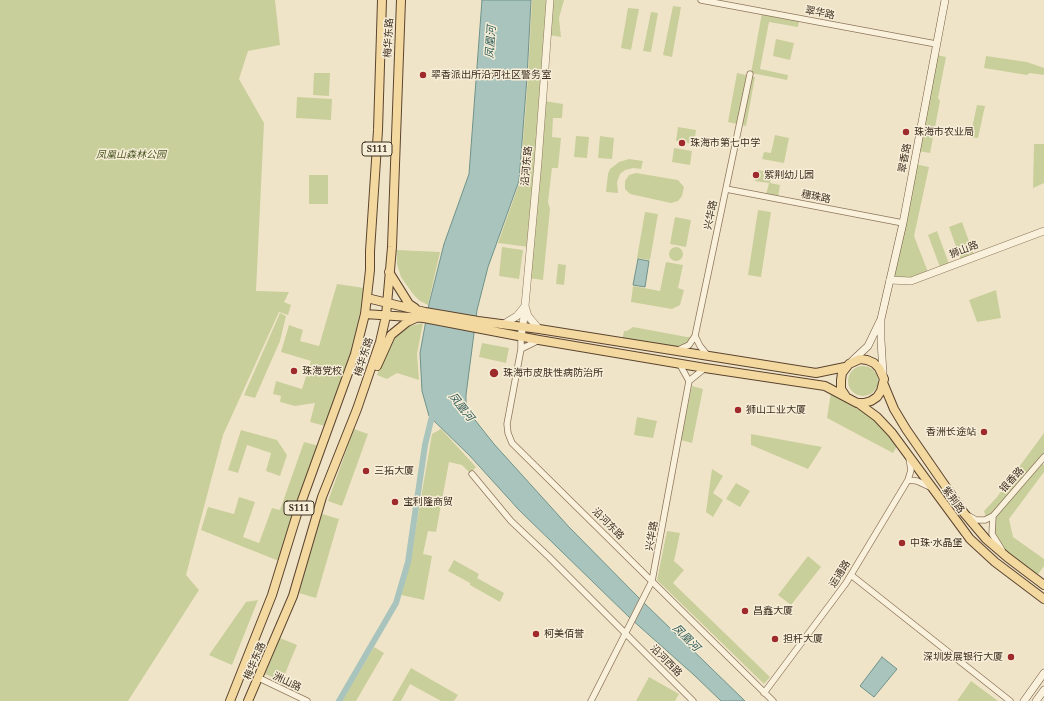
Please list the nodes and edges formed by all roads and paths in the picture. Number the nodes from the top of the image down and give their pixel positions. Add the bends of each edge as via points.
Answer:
1 (382, 0) edge
2 (401, 0) edge
3 (550, 0) edge
4 (701, 0) edge
5 (945, 0) edge
6 (936, 44) junction
7 (750, 74) dead end
8 (726, 188) junction
9 (903, 223) junction
10 (1044, 231) edge
11 (389, 272) junction
12 (890, 280) junction
13 (367, 298) junction
14 (388, 302) junction
15 (525, 306) junction
16 (365, 314) junction
17 (421, 315) junction
18 (386, 316) junction
19 (882, 320) junction
20 (478, 324) junction
21 (504, 324) junction
22 (522, 326) junction
23 (539, 329) junction
24 (695, 336) junction
25 (521, 337) junction
26 (539, 340) junction
27 (521, 349) junction
28 (676, 351) junction
29 (708, 356) junction
30 (852, 362) junction
31 (679, 363) junction
32 (845, 367) junction
33 (705, 368) junction
34 (883, 374) junction
35 (689, 381) junction
36 (884, 384) junction
37 (362, 393) junction
38 (845, 395) junction
39 (857, 403) junction
40 (909, 456) junction
41 (1044, 457) edge
42 (472, 474) dead end
43 (908, 480) junction
44 (932, 488) junction
45 (964, 513) junction
46 (993, 516) junction
47 (1007, 557) junction
48 (851, 575) junction
49 (652, 581) junction
50 (1044, 585) edge
51 (1044, 599) edge
52 (626, 633) junction
53 (1044, 673) edge
54 (259, 678) junction
55 (1044, 690) edge
56 (764, 693) junction
57 (230, 701) edge
58 (248, 701) edge
59 (307, 701) edge
60 (591, 701) edge
61 (694, 701) edge
62 (773, 701) edge
63 (1010, 701) edge
64 (1024, 701) edge
65 (1036, 701) edge

1 - 13 main road, 梅华东路 / S111 via 378,130
2 - 11 main road, 梅华东路 / S111
3 - 15 street, 沿河东路
4 - 6 street, 翠华路
5 - 6 street, 翠香路
6 - 9 street, 翠香路
7 - 8 street, 兴华路
8 - 9 street, 穗珠路
8 - 24 street, 兴华路
9 - 12 street, 翠香路
10 - 12 street, 狮山路 via 911,281
11 - 14 main road, 梅华东路 / S111
11 - 17 main road via 409,304
12 - 19 street, 翠香路
13 - 14 main road
13 - 16 main road, 梅华东路 / S111
14 - 17 main road
14 - 18 main road, 梅华东路 / S111
15 - 21 street via 517,316
15 - 22 street, 沿河东路
15 - 23 street via 528,316
16 - 18 main road
16 - 57 main road, 梅华东路 / S111 via 355,354 297,514 272,595
17 - 18 main road
17 - 20 main road
17 - 37 main road via 391,335
18 - 37 main road, 梅华东路 / S111 via 380,342
19 - 30 street via 868,346
19 - 34 street
20 - 21 main road
20 - 25 main road
21 - 22 main road
22 - 23 main road
22 - 25 street, 沿河东路
23 - 28 main road
24 - 28 street via 689,345
24 - 29 street
25 - 26 main road
25 - 27 street, 沿河东路
26 - 27 street
26 - 31 main road
27 - 49 street, 沿河东路 via 507,424 512,443
28 - 29 main road
29 - 32 main road via 816,374
30 - 32 main road
30 - 34 main road via 867,360 880,368
31 - 33 main road
31 - 35 street
32 - 38 main road via 841,380 841,388
33 - 35 street
33 - 38 main road via 825,386
34 - 36 main road
35 - 49 street, 兴华路
36 - 39 main road via 877,397 871,401
36 - 45 main road, 紫荆路 via 906,429
37 - 54 main road, 梅华东路 / S111 via 322,498 292,596
38 - 39 main road
39 - 40 main road, 紫荆路 via 892,432
40 - 43 street, 运通路 via 911,470
40 - 44 main road, 紫荆路
41 - 46 street, 银香路
42 - 52 street, 沿河西路 via 511,521
43 - 44 street via 917,480
43 - 48 street, 运通路
44 - 51 main road, 紫荆路 via 970,539 995,562
45 - 46 street via 976,520 985,520
45 - 47 main road, 紫荆路 via 986,539
46 - 47 street via 992,534
47 - 50 main road, 紫荆路
48 - 56 street, 运通路
48 - 63 street
49 - 52 street, 兴华路
49 - 56 street, 沿河东路
52 - 60 street, 兴华路
52 - 61 street, 沿河西路
53 - 64 street
54 - 58 main road, 梅华东路 / S111
54 - 59 street, 洲山路
55 - 65 street
56 - 62 street, 沿河东路

